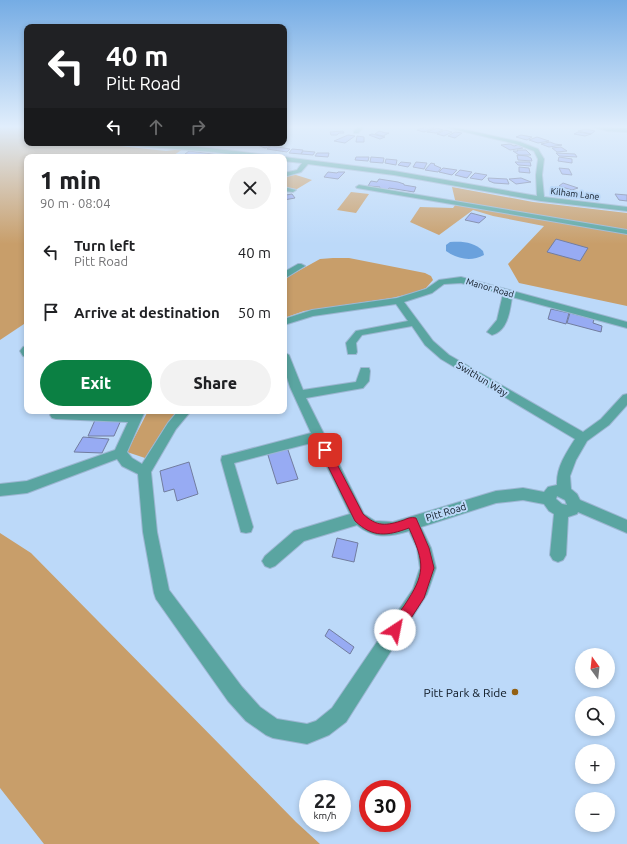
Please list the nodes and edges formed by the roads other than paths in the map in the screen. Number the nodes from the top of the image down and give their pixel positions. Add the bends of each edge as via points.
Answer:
1 (304, 165) edge
2 (333, 165) edge
3 (540, 165) edge
4 (287, 174) edge
5 (358, 187) dead end
6 (287, 189) edge
7 (294, 190) dead end
8 (541, 199) junction
9 (627, 210) edge
10 (627, 232) edge
11 (301, 266) dead end
12 (287, 274) edge
13 (508, 294) junction
14 (398, 300) junction
15 (287, 321) edge
16 (413, 323) junction
17 (627, 325) edge
18 (492, 332) dead end
19 (352, 352) dead end
20 (287, 361) edge
21 (365, 371) dead end
22 (299, 395) junction
23 (627, 398) edge
24 (182, 414) edge
25 (56, 415) dead end
26 (137, 415) edge
27 (318, 436) junction
28 (583, 438) junction
29 (120, 453) junction
30 (144, 471) junction
31 (0, 490) edge
32 (564, 492) junction
33 (549, 499) junction
34 (575, 504) junction
35 (561, 511) junction
36 (359, 518) junction
37 (412, 522) junction
38 (246, 527) dead end
39 (627, 527) edge
40 (558, 555) dead end
41 (270, 561) dead end

1 - 4 street via 299,172
2 - 8 street, Kilham Lane via 394,173
3 - 8 street
5 - 10 street
6 - 7 street
8 - 9 street, Kilham Lane
11 - 12 street
13 - 14 street, Manor Road via 462,280 451,280 442,282 428,291
13 - 17 street, Manor Road
13 - 18 street via 504,317 498,329
14 - 15 street, Manor Road via 312,313
14 - 16 street, Swithun Way
16 - 19 street via 359,333 351,343
16 - 28 street, Swithun Way via 430,344 445,357
20 - 22 street
21 - 22 street via 363,381 359,385
22 - 27 street
23 - 28 street via 605,422
24 - 30 street
25 - 26 street
26 - 29 street
27 - 36 street
27 - 38 street via 227,460
28 - 32 street via 570,458 563,476
29 - 30 street via 127,462
29 - 31 street via 27,487
30 - 37 street via 150,532 162,593 235,694 253,714 273,728 289,732 306,734 322,728 339,715 419,594 428,568 424,548
32 - 33 street via 553,492
32 - 34 street
33 - 35 street via 553,506
33 - 37 street, Pitt Road via 523,494 496,497
34 - 35 street via 572,510
34 - 39 street
35 - 40 street
36 - 37 street, Pitt Road via 367,525 382,530
36 - 41 street via 299,536

